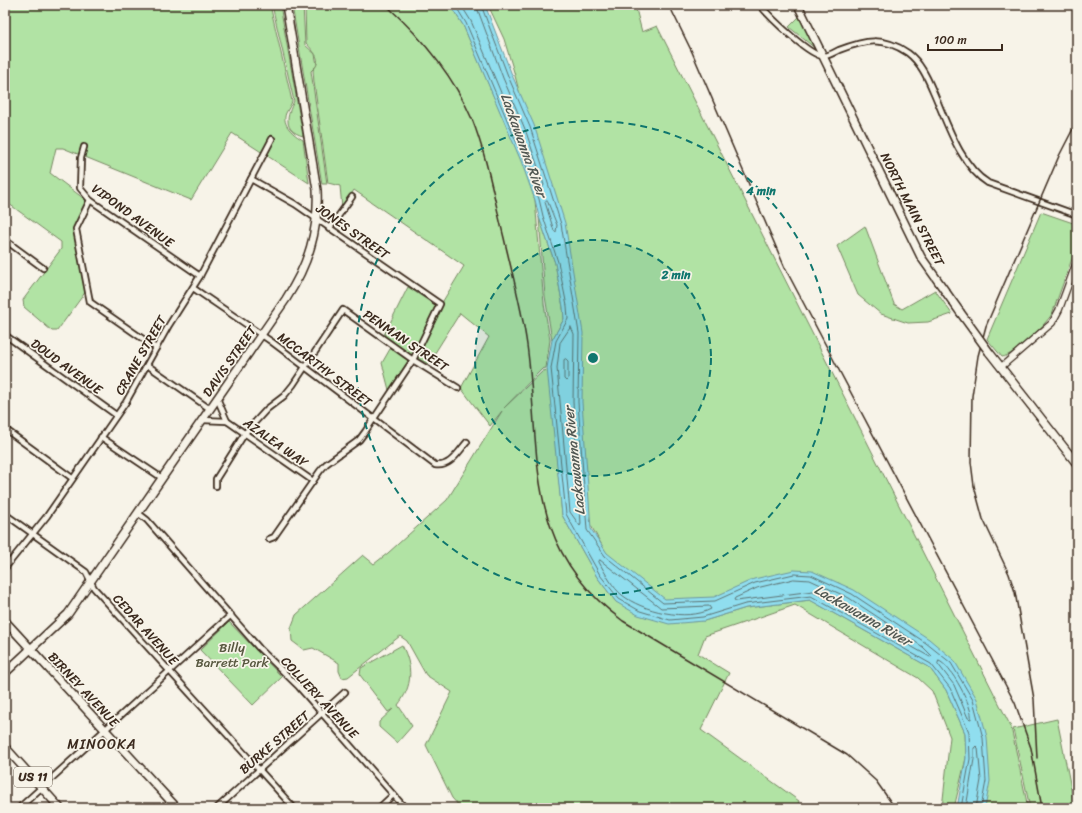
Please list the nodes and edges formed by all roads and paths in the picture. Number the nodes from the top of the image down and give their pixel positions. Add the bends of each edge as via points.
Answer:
1 (286, 5) edge
2 (760, 5) edge
3 (798, 5) edge
4 (825, 57) junction
5 (272, 139) dead end
6 (84, 147) dead end
7 (251, 179) junction
8 (352, 197) dead end
9 (90, 200) junction
10 (1077, 215) edge
11 (317, 219) junction
12 (329, 229) junction
13 (5, 240) edge
14 (1077, 261) edge
15 (43, 268) dead end
16 (200, 276) junction
17 (193, 288) junction
18 (5, 335) edge
19 (262, 335) junction
20 (156, 348) junction
21 (413, 360) junction
22 (147, 365) junction
23 (305, 367) junction
24 (1001, 367) junction
25 (458, 388) dead end
26 (217, 398) junction
27 (210, 409) junction
28 (116, 415) junction
29 (373, 418) junction
30 (202, 420) junction
31 (226, 421) junction
32 (5, 429) edge
33 (245, 433) junction
34 (101, 438) junction
35 (467, 442) dead end
36 (1077, 464) edge
37 (72, 478) junction
38 (162, 478) junction
39 (313, 481) junction
40 (216, 486) dead end
41 (138, 513) junction
42 (5, 514) edge
43 (33, 534) junction
44 (269, 539) dead end
45 (5, 568) edge
46 (90, 582) junction
47 (231, 615) junction
48 (5, 621) edge
49 (31, 650) junction
50 (169, 670) junction
51 (5, 673) edge
52 (345, 692) dead end
53 (322, 714) junction
54 (105, 730) junction
55 (5, 747) edge
56 (258, 769) junction
57 (42, 787) junction
58 (393, 795) junction
59 (19, 808) edge
60 (60, 808) edge
61 (177, 808) edge
62 (217, 808) edge
63 (294, 808) edge
64 (379, 808) edge
65 (405, 808) edge

1 - 11 main road, DAVIS STREET via 316,177
2 - 4 street via 775,22 815,55
3 - 4 main road, NORTH MAIN STREET
4 - 10 street via 860,41 891,44 908,54 925,74 962,153 980,179
4 - 24 main road, NORTH MAIN STREET, bridge via 920,258
5 - 7 street, CRANE STREET
6 - 9 street, VIPOND AVENUE via 80,188
7 - 11 street, JONES STREET
7 - 16 street, CRANE STREET
8 - 12 street
9 - 16 street, VIPOND AVENUE
9 - 20 street via 76,229 90,302
11 - 12 street, JONES STREET
11 - 19 main road, DAVIS STREET via 311,248 301,276
12 - 21 street, JONES STREET via 440,304
13 - 15 street
14 - 24 street via 1052,324
16 - 17 street, CRANE STREET
17 - 19 street, MCCARTHY STREET
17 - 20 street, CRANE STREET
18 - 28 street, DOUD AVENUE
19 - 23 street, MCCARTHY STREET
19 - 26 main road, DAVIS STREET
20 - 22 street, CRANE STREET
21 - 23 street, PENMAN STREET via 343,310
21 - 25 street, PENMAN STREET
21 - 29 street
22 - 27 street
22 - 28 street, CRANE STREET
23 - 29 street, MCCARTHY STREET
23 - 33 street via 284,396 267,409
24 - 36 main road, NORTH MAIN STREET
26 - 27 main road, DAVIS STREET
26 - 31 street, AZALEA WAY
27 - 30 main road, DAVIS STREET
28 - 34 street, CRANE STREET
29 - 35 street, MCCARTHY STREET via 434,465 449,462
29 - 39 street via 358,440 326,464
30 - 31 street, AZALEA WAY
30 - 38 main road, DAVIS STREET
31 - 33 street, AZALEA WAY
32 - 37 street
33 - 39 street, AZALEA WAY
33 - 40 street via 216,479
34 - 37 street, CRANE STREET
34 - 38 street
37 - 43 street, CRANE STREET
38 - 41 main road, DAVIS STREET
39 - 44 street via 274,536
41 - 46 main road, DAVIS STREET
41 - 47 street, COLLIERY AVENUE
42 - 43 street, CEDAR AVENUE
43 - 45 street, CRANE STREET
43 - 46 street, CEDAR AVENUE via 86,572
46 - 49 main road, DAVIS STREET via 61,622
46 - 50 street, CEDAR AVENUE
47 - 50 street
47 - 53 street, COLLIERY AVENUE
48 - 49 main road, BIRNEY AVENUE
49 - 51 main road, DAVIS STREET
49 - 54 main road, BIRNEY AVENUE
50 - 54 street
50 - 56 street, CEDAR AVENUE
52 - 53 street, BURKE STREET
53 - 56 street, BURKE STREET
53 - 58 street, COLLIERY AVENUE
54 - 57 street
54 - 61 main road, BIRNEY AVENUE
55 - 57 main road, US 11
56 - 62 street, BURKE STREET
56 - 63 street, CEDAR AVENUE
57 - 59 street
57 - 60 main road, US 11
58 - 64 street
58 - 65 street, COLLIERY AVENUE

